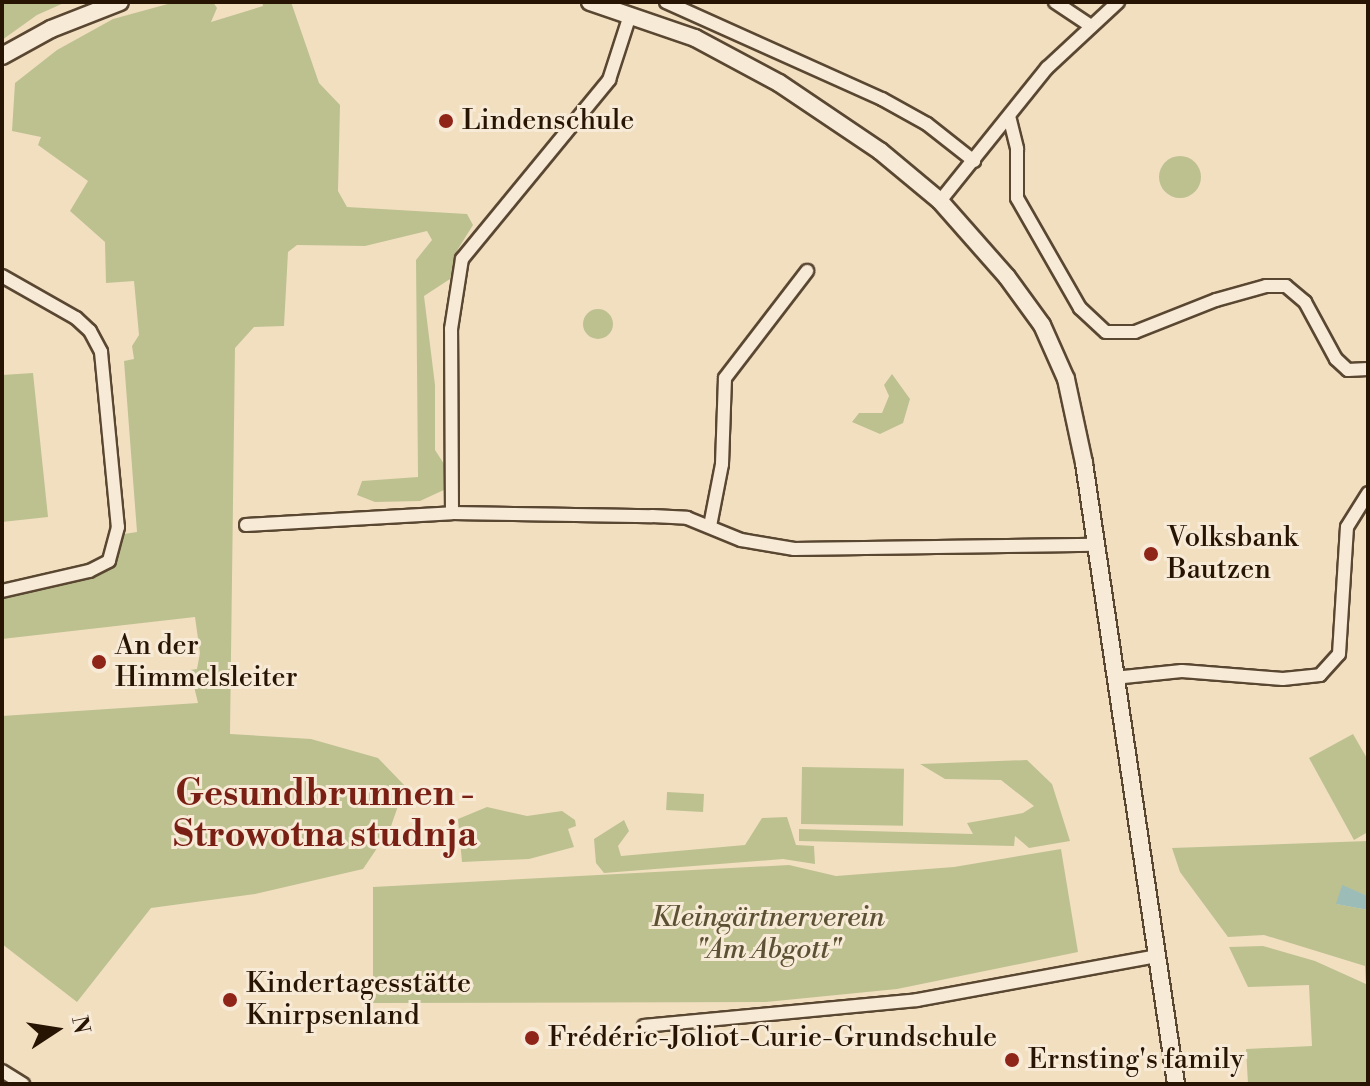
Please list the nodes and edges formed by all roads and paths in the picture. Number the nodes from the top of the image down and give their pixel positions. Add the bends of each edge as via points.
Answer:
1 (120, 2) edge
2 (590, 2) edge
3 (666, 2) edge
4 (1055, 2) edge
5 (1118, 2) edge
6 (630, 15) junction
7 (1091, 26) junction
8 (2, 56) edge
9 (1009, 116) junction
10 (974, 161) junction
11 (940, 201) junction
12 (807, 271) dead end
13 (2, 276) edge
14 (1368, 369) edge
15 (1368, 493) edge
16 (452, 513) junction
17 (246, 525) dead end
18 (710, 526) junction
19 (1096, 545) junction
20 (2, 591) edge
21 (1114, 678) junction
22 (1156, 956) junction
23 (644, 1026) dead end
24 (2, 1071) edge
25 (23, 1084) edge
26 (1176, 1084) edge

1 - 8 street via 51,29
2 - 6 street
3 - 10 street via 882,99 927,124
4 - 7 street
5 - 7 street
6 - 11 street via 695,38 779,83 880,151
6 - 16 street via 609,80 462,259 451,329
7 - 9 street
9 - 10 street
9 - 14 street via 1017,149 1017,198 1080,308 1106,332 1135,332 1229,296 1286,286 1305,302 1336,359 1360,374
10 - 11 street
11 - 19 street via 1007,277 1051,345 1072,401
12 - 18 street via 725,378 722,464
13 - 20 street via 76,318 101,352 118,527 109,561 89,571
15 - 21 street via 1347,527 1344,634 1329,668 1301,678 1182,671
16 - 17 street
16 - 18 street via 652,516
18 - 19 street via 741,540 794,549
19 - 21 street
21 - 22 street
22 - 23 street via 917,1000
22 - 26 street
24 - 25 street

